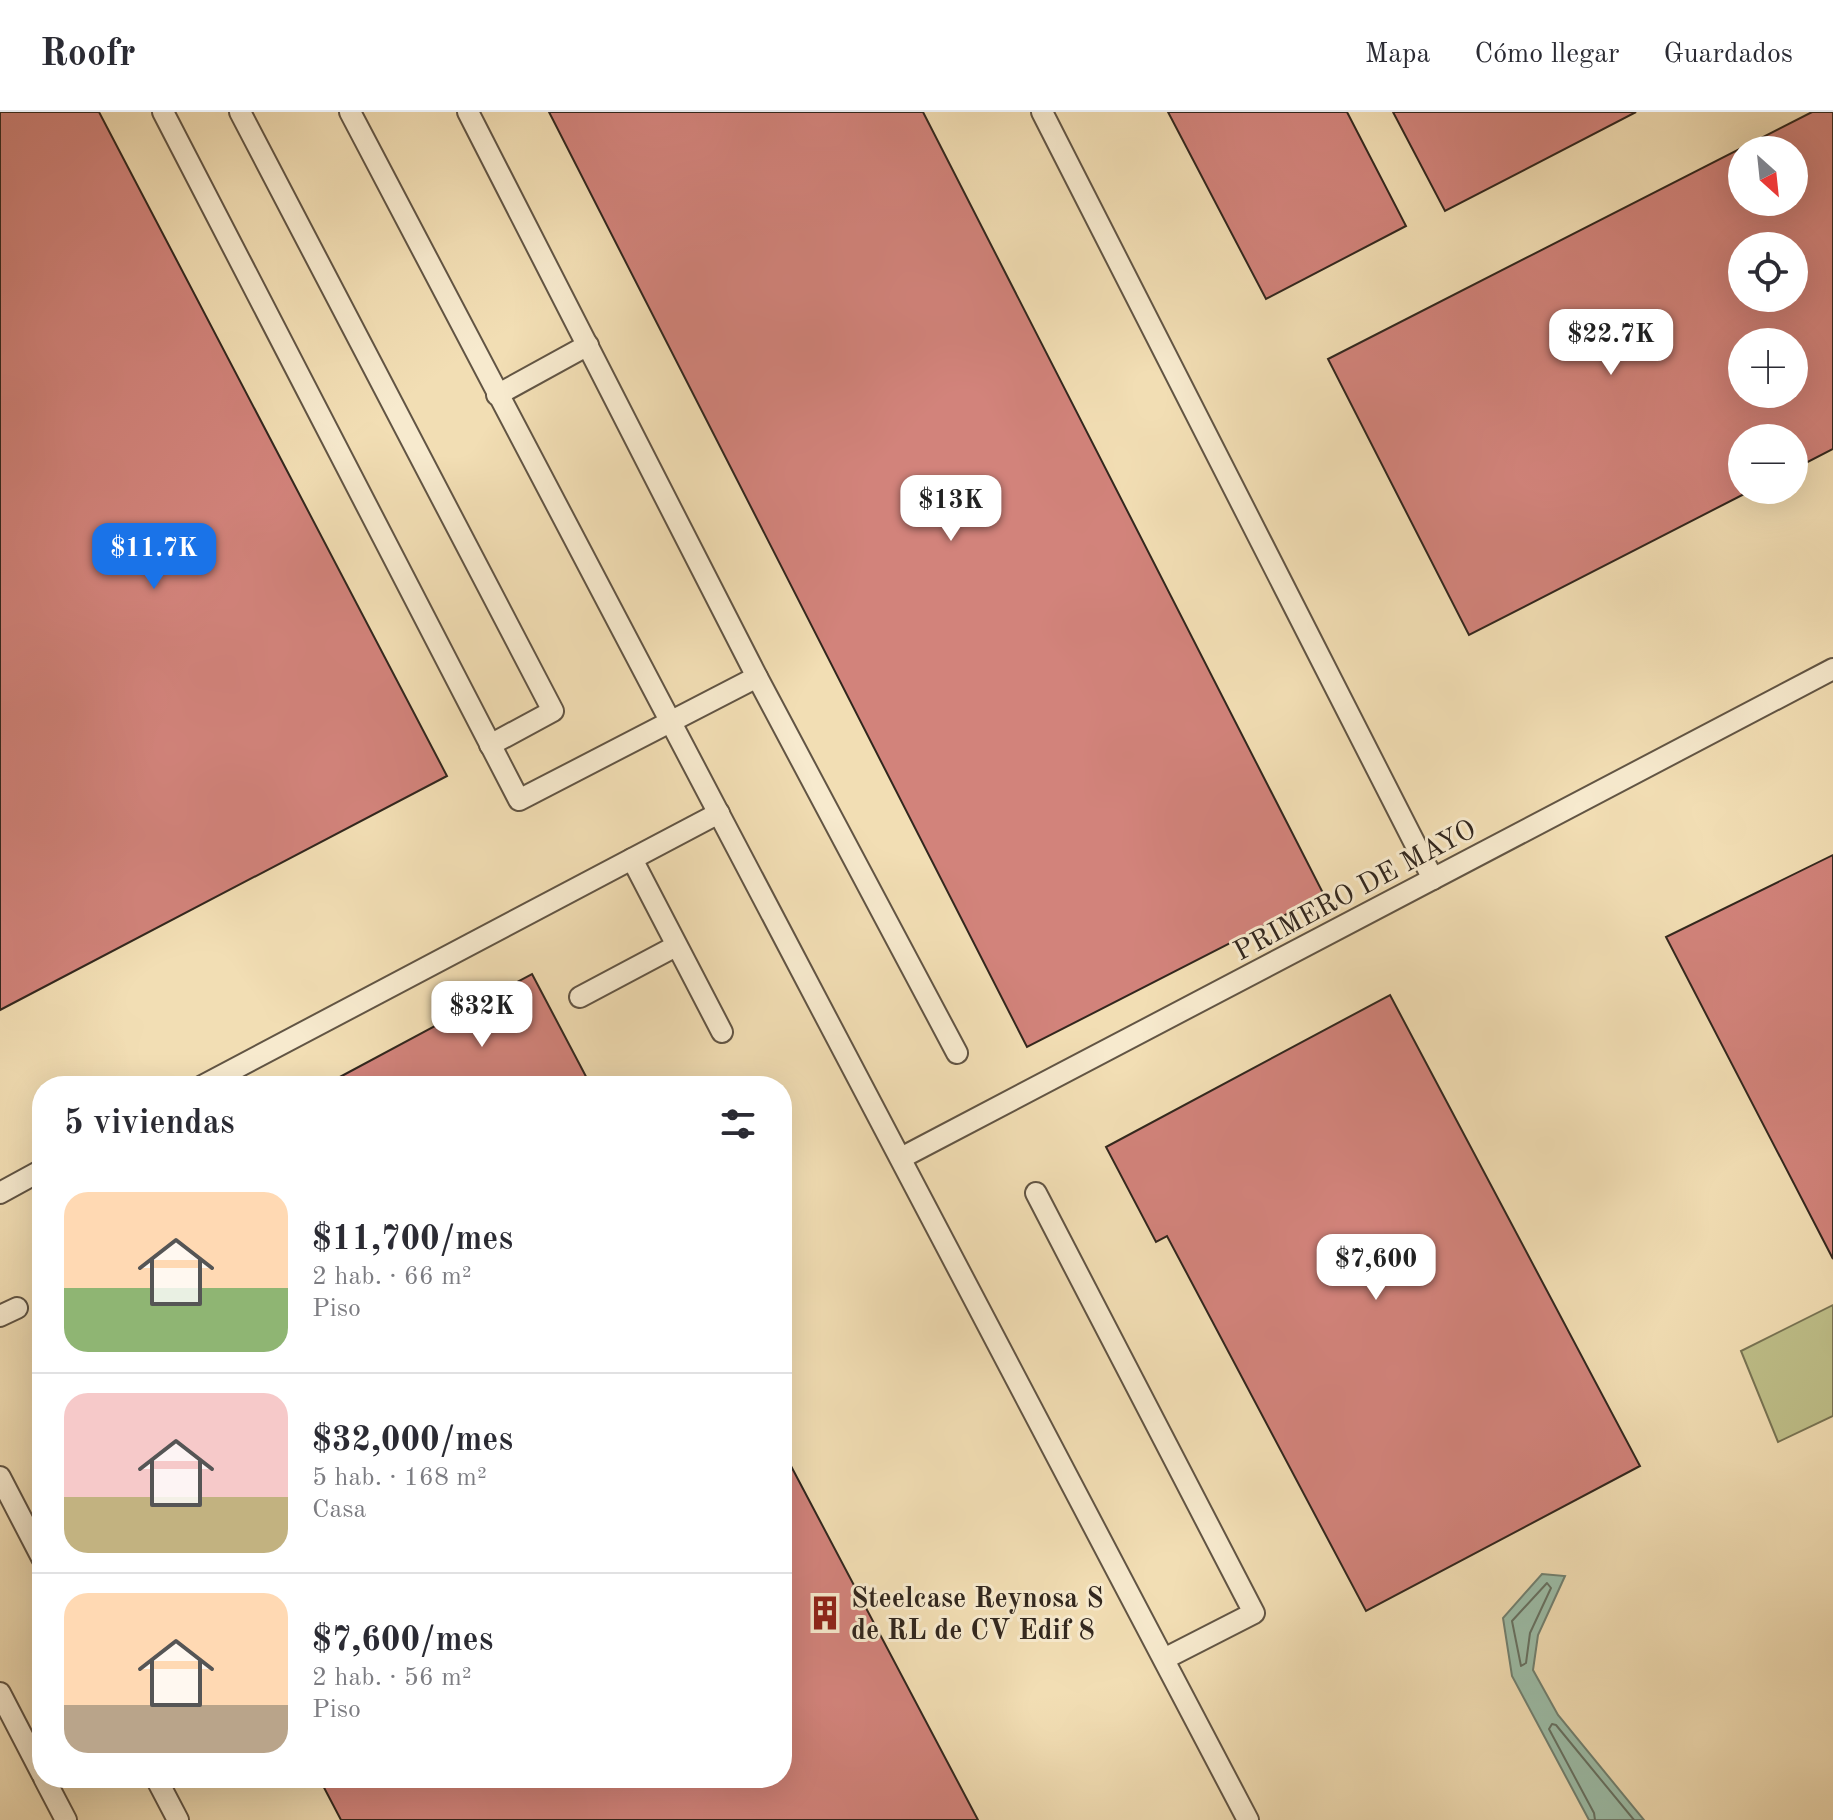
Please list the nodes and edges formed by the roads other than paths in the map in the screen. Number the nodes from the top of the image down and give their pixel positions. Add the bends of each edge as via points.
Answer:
1 (163, 112) edge
2 (240, 112) edge
3 (350, 112) edge
4 (468, 112) edge
5 (1042, 112) edge
6 (588, 345) junction
7 (497, 395) junction
8 (1833, 669) edge
9 (757, 677) junction
10 (672, 722) junction
11 (490, 745) junction
12 (719, 813) junction
13 (632, 859) junction
14 (1433, 879) junction
15 (676, 946) junction
16 (580, 997) dead end
17 (722, 1032) dead end
18 (957, 1053) dead end
19 (221, 1076) edge
20 (901, 1158) junction
21 (32, 1175) edge
22 (0, 1193) edge
23 (1036, 1193) dead end
24 (0, 1477) edge
25 (32, 1539) edge
26 (1164, 1659) junction
27 (0, 1693) edge
28 (32, 1755) edge
29 (49, 1788) edge
30 (161, 1788) edge
31 (66, 1820) edge
32 (178, 1820) edge
33 (1248, 1820) edge

1 - 11 lane
2 - 11 lane via 553,711
3 - 7 lane
4 - 6 lane
5 - 14 lane
6 - 7 lane
6 - 9 lane
7 - 10 lane
8 - 14 lane, PRIMERO DE MAYO
9 - 10 lane
9 - 18 lane
10 - 11 lane via 519,800
10 - 12 lane
12 - 13 lane
12 - 20 lane
13 - 15 lane
13 - 19 lane
14 - 20 lane, PRIMERO DE MAYO
15 - 16 lane
15 - 17 lane
20 - 26 lane
21 - 22 lane
23 - 26 lane via 1254,1613
24 - 25 lane
26 - 33 lane
27 - 28 lane
29 - 31 lane
30 - 32 lane

